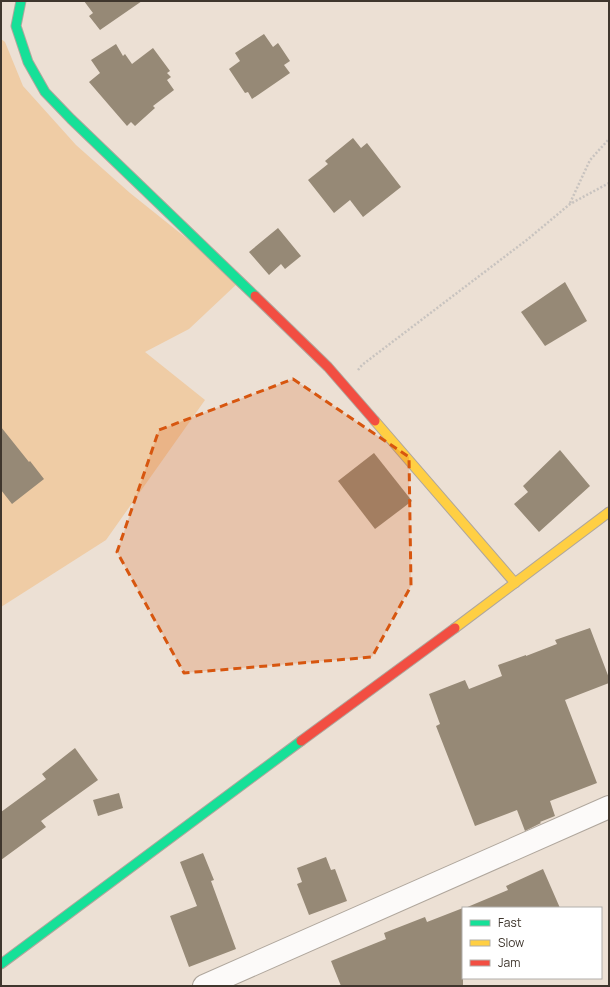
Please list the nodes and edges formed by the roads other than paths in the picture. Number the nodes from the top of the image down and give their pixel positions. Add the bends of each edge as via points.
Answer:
1 (21, 1) edge
2 (609, 512) edge
3 (515, 583) junction
4 (609, 807) edge
5 (1, 964) edge
6 (204, 986) edge

1 - 3 street via 16,26 28,62 45,92 328,366
2 - 3 street
3 - 5 street
4 - 6 street

